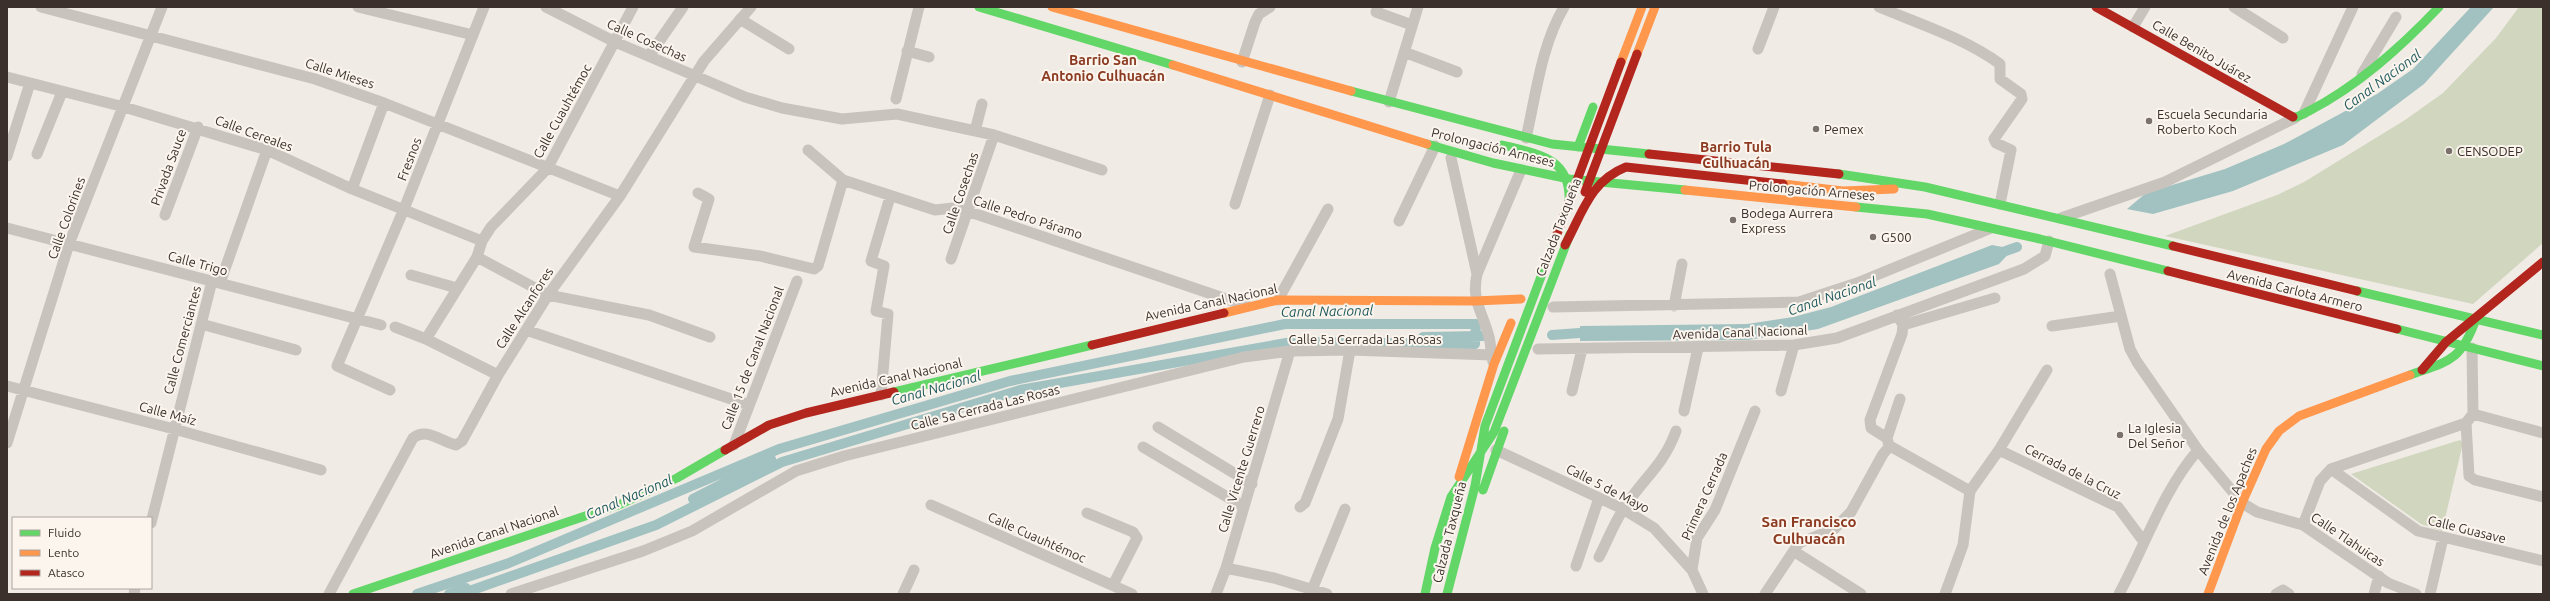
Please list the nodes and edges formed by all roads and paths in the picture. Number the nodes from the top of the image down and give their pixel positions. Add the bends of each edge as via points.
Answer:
1 (41, 7) edge
2 (162, 7) edge
3 (358, 7) edge
4 (484, 7) edge
5 (546, 7) edge
6 (633, 7) edge
7 (683, 7) edge
8 (751, 7) edge
9 (919, 7) edge
10 (979, 7) edge
11 (1052, 7) edge
12 (1270, 7) edge
13 (1418, 7) edge
14 (1564, 7) edge
15 (1632, 7) edge
16 (1642, 7) edge
17 (1655, 7) edge
18 (1774, 7) edge
19 (1879, 7) edge
20 (2096, 7) edge
21 (2145, 7) edge
22 (2234, 7) edge
23 (2354, 7) edge
24 (2439, 7) edge
25 (1377, 9) edge
26 (1259, 11) edge
27 (2396, 17) dead end
28 (740, 19) junction
29 (1412, 25) junction
30 (2133, 27) junction
31 (151, 36) junction
32 (473, 36) junction
33 (2283, 38) dead end
34 (615, 42) junction
35 (789, 49) dead end
36 (1758, 49) dead end
37 (907, 52) junction
38 (1404, 52) junction
39 (648, 56) junction
40 (929, 57) dead end
41 (1612, 59) dead end
42 (1242, 62) junction
43 (1262, 68) junction
44 (1456, 72) dead end
45 (694, 76) junction
46 (2361, 76) junction
47 (7, 77) edge
48 (30, 83) junction
49 (1304, 88) dead end
50 (62, 92) junction
51 (1270, 95) junction
52 (896, 98) dead end
53 (1389, 102) junction
54 (384, 103) junction
55 (982, 104) dead end
56 (124, 106) junction
57 (2299, 116) junction
58 (1622, 119) dead end
59 (437, 125) junction
60 (198, 127) junction
61 (975, 131) junction
62 (994, 135) junction
63 (1526, 138) junction
64 (1618, 138) dead end
65 (1494, 143) dead end
66 (1435, 146) junction
67 (1578, 148) junction
68 (267, 150) junction
69 (808, 150) dead end
70 (1613, 150) junction
71 (37, 154) dead end
72 (7, 156) edge
73 (1451, 158) dead end
74 (547, 169) junction
75 (1102, 170) dead end
76 (1521, 170) junction
77 (1569, 179) junction
78 (843, 180) junction
79 (1601, 182) junction
80 (1925, 187) junction
81 (352, 189) junction
82 (698, 193) dead end
83 (620, 196) junction
84 (890, 197) junction
85 (1235, 204) dead end
86 (1569, 204) junction
87 (2000, 204) junction
88 (404, 209) junction
89 (1328, 209) dead end
90 (969, 212) junction
91 (165, 216) dead end
92 (2057, 219) junction
93 (1399, 221) dead end
94 (7, 228) edge
95 (1990, 228) junction
96 (1581, 231) junction
97 (2044, 240) junction
98 (482, 242) junction
99 (69, 244) junction
100 (1565, 245) junction
101 (478, 257) junction
102 (951, 259) dead end
103 (2543, 262) edge
104 (1682, 264) dead end
105 (1477, 274) junction
106 (2110, 274) dead end
107 (411, 275) dead end
108 (797, 281) dead end
109 (216, 282) junction
110 (457, 288) junction
111 (1525, 290) dead end
112 (548, 295) junction
113 (1994, 298) dead end
114 (1278, 300) junction
115 (1475, 301) junction
116 (1247, 306) junction
117 (1518, 306) junction
118 (1674, 306) junction
119 (1552, 311) joint
120 (2121, 316) junction
121 (358, 319) junction
122 (2476, 319) junction
123 (1900, 320) junction
124 (201, 324) junction
125 (381, 325) dead end
126 (2052, 326) dead end
127 (395, 327) dead end
128 (526, 330) junction
129 (2543, 335) edge
130 (710, 338) dead end
131 (426, 339) junction
132 (2446, 342) junction
133 (1794, 345) junction
134 (2469, 347) junction
135 (1698, 348) junction
136 (1538, 349) dead end
137 (1582, 349) junction
138 (296, 350) dead end
139 (1350, 350) junction
140 (1290, 351) junction
141 (1493, 359) junction
142 (2543, 366) edge
143 (2047, 370) dead end
144 (2422, 370) junction
145 (498, 375) junction
146 (1523, 385) dead end
147 (7, 386) edge
148 (24, 390) junction
149 (390, 390) dead end
150 (1781, 390) dead end
151 (1572, 391) dead end
152 (881, 395) junction
153 (1900, 399) dead end
154 (749, 405) junction
155 (1684, 411) dead end
156 (1755, 411) dead end
157 (2470, 418) junction
158 (1158, 427) dead end
159 (174, 429) junction
160 (1676, 431) dead end
161 (2543, 433) edge
162 (1888, 442) junction
163 (7, 443) edge
164 (734, 445) junction
165 (1143, 447) dead end
166 (1496, 450) junction
167 (1999, 450) junction
168 (2198, 450) junction
169 (2331, 469) junction
170 (321, 470) dead end
171 (1252, 484) junction
172 (1457, 484) junction
173 (1970, 491) junction
174 (2543, 497) edge
175 (1599, 498) junction
176 (2242, 503) junction
177 (931, 505) dead end
178 (1244, 507) junction
179 (1300, 507) dead end
180 (1345, 509) dead end
181 (1623, 509) junction
182 (1087, 513) dead end
183 (152, 519) edge
184 (2303, 525) junction
185 (2443, 538) junction
186 (2144, 542) junction
187 (1795, 552) junction
188 (1599, 557) dead end
189 (2543, 562) edge
190 (1576, 566) dead end
191 (1226, 568) junction
192 (914, 570) dead end
193 (1692, 570) junction
194 (2379, 576) junction
195 (1113, 585) junction
196 (1307, 591) edge
197 (1425, 592) edge
198 (329, 594) edge
199 (353, 594) edge
200 (511, 594) edge
201 (903, 594) edge
202 (1132, 594) edge
203 (1216, 594) edge
204 (1327, 594) edge
205 (1447, 594) edge
206 (1456, 594) edge
207 (1702, 594) edge
208 (1766, 594) edge
209 (1861, 594) edge
210 (1945, 594) edge
211 (2119, 594) edge
212 (2208, 594) edge
213 (2276, 594) edge
214 (2289, 594) edge
215 (2374, 594) edge
216 (2416, 594) edge
217 (2430, 594) edge

1 - 31 street, Calle Mieses
2 - 31 street, Calle Colorines
3 - 32 street
4 - 32 street, Fresnos
5 - 34 street, Calle Cosechas
6 - 34 street, Calle Cuauhtémoc
7 - 39 street
8 - 28 street, Calle Alcanfores
9 - 37 street
10 - 51 main road, Prolongación Arneses
11 - 42 main road, Prolongación Arneses
12 - 26 street
13 - 29 street
14 - 63 street via 1546,49
15 - 41 main road
16 - 86 main road, Calzada Taxqueña
17 - 100 main road, Calzada Taxqueña
18 - 36 street
19 - 87 street via 1990,55 2000,64 2000,79 2021,94 2022,98 1994,140 2011,150
20 - 30 main road, Calle Benito Juárez
21 - 30 street
22 - 33 street
23 - 57 street
24 - 46 main road via 2408,39
25 - 29 street
26 - 42 street
27 - 46 street
28 - 35 street
28 - 45 street, Calle Alcanfores
29 - 38 street
30 - 57 main road, Calle Benito Juárez via 2283,113
31 - 54 street, Calle Mieses via 315,79
31 - 56 street, Calle Colorines
32 - 59 street, Fresnos
34 - 39 street, Calle Cosechas
34 - 74 street, Calle Cuauhtémoc
37 - 40 street
37 - 52 street
38 - 44 street
38 - 53 street
39 - 45 street, Calle Cosechas
42 - 43 main road, Prolongación Arneses
43 - 49 main road
43 - 53 main road, Prolongación Arneses
45 - 61 street, Calle Cosechas via 745,97 828,118 898,114
45 - 83 street, Calle Alcanfores
46 - 57 main road via 2320,106
47 - 48 street, Calle Cereales
48 - 50 street, Calle Cereales
48 - 72 street
50 - 56 street, Calle Cereales
50 - 71 street
51 - 66 main road, Prolongación Arneses
51 - 85 street
53 - 63 main road, Prolongación Arneses
54 - 59 street, Calle Mieses
54 - 81 street
55 - 61 street
56 - 60 street, Calle Cereales
56 - 99 street, Calle Colorines
57 - 92 street via 2165,182
58 - 67 main road via 1610,123 1601,120 1596,112 1596,100
59 - 74 street, Calle Mieses
59 - 88 street, Fresnos
60 - 68 street, Calle Cereales
60 - 91 street, Privada Sauce
61 - 62 street, Calle Cosechas
62 - 75 street, Calle Cosechas
62 - 90 street, Calle Cosechas
63 - 67 main road, Prolongación Arneses
64 - 70 main road
65 - 86 main road via 1547,157 1559,165 1569,183
66 - 76 main road, Prolongación Arneses
66 - 93 street
67 - 70 main road, Prolongación Arneses
68 - 81 street, Calle Cereales
68 - 109 street, Calle Comerciantes
69 - 78 street, Calle Pedro Páramo
70 - 80 main road, Prolongación Arneses via 1854,176
73 - 105 street
74 - 83 street, Calle Mieses
74 - 98 street, Calle Cuauhtémoc via 491,227
76 - 77 main road, Prolongación Arneses
76 - 105 street
77 - 79 main road, Prolongación Arneses
77 - 96 main road, Calzada Taxqueña via 1577,184 1576,191 1563,199 1552,217 1571,215 1579,223
78 - 82 street via 818,266 814,269 760,256 694,247 709,199
78 - 84 street, Calle Pedro Páramo
79 - 95 main road, Prolongación Arneses via 1861,209 1901,210
79 - 96 main road, Calzada Taxqueña
80 - 87 main road, Prolongación Arneses
80 - 100 main road via 1843,191 1632,167 1619,169 1606,175 1595,186
81 - 88 street, Calle Cereales
83 - 112 street, Calle Alcanfores
84 - 90 street, Calle Pedro Páramo via 935,210 953,208
84 - 152 street via 871,261 884,266 876,311 888,314
86 - 205 main road, Calzada Taxqueña via 1485,426 1475,486
87 - 92 main road, Prolongación Arneses
88 - 98 street, Calle Cereales
88 - 121 street, Fresnos
89 - 114 street
90 - 102 street, Calle Cosechas
90 - 116 street, Calle Pedro Páramo
92 - 122 main road, Avenida Carlota Armero
94 - 99 street, Calle Trigo
95 - 97 main road, Prolongación Arneses
95 - 118 street via 1812,299 1799,302
96 - 119 main road, Calzada Taxqueña
97 - 123 street, Avenida Canal Nacional via 2046,256 2024,269
97 - 132 main road, Avenida Carlota Armero
98 - 101 street, Calle Cuauhtémoc
99 - 109 street, Calle Trigo
99 - 148 street, Calle Colorines
100 - 172 main road, Calzada Taxqueña via 1494,432
101 - 110 street, Calle Cuauhtémoc
101 - 112 street
103 - 122 main road
104 - 118 street
105 - 115 street
106 - 120 street
107 - 110 street
108 - 154 street, Calle 15 de Canal Nacional
109 - 121 street, Calle Trigo
109 - 124 street, Calle Comerciantes
110 - 131 street, Calle Cuauhtémoc
111 - 117 main road, Calzada Taxqueña
112 - 128 street, Calle Alcanfores
112 - 130 street via 649,315
113 - 123 street
114 - 115 main road, Avenida Canal Nacional
114 - 116 main road, Avenida Canal Nacional
115 - 117 main road, Avenida Canal Nacional
115 - 141 street via 1489,337
116 - 152 main road, Avenida Canal Nacional
117 - 141 main road, Calzada Taxqueña
118 - 119 street
120 - 126 street
120 - 168 street via 2130,349 2137,362
121 - 125 street, Calle Trigo
121 - 149 street, Fresnos via 337,366
122 - 129 main road, Avenida Carlota Armero
122 - 132 main road, Avenida de los Apaches
122 - 134 main road
123 - 133 street, Avenida Canal Nacional via 1838,338
123 - 162 street via 1902,334 1886,371 1870,424 1871,428
124 - 138 street
124 - 159 street, Calle Comerciantes
127 - 131 street
128 - 145 street, Calle Alcanfores
128 - 154 street
131 - 145 street
132 - 134 main road, Avenida Carlota Armero
132 - 144 main road, Avenida de los Apaches
133 - 135 street, Avenida Canal Nacional
133 - 150 street
134 - 142 main road, Avenida Carlota Armero
134 - 144 main road, Avenida de los Apaches via 2448,361
134 - 157 street
135 - 137 street, Avenida Canal Nacional
135 - 155 street
136 - 137 street, Avenida Canal Nacional
137 - 151 street
139 - 140 street, Calle 5a Cerrada Las Rosas
139 - 141 street, Calle 5a Cerrada Las Rosas
139 - 179 street via 1338,419 1305,503
140 - 171 street, Calle Vicente Guerrero
140 - 200 street, Calle 5a Cerrada Las Rosas via 1220,362 844,456 796,471 692,531 630,556
141 - 172 main road, Calzada Taxqueña
143 - 167 street
144 - 176 main road, Avenida de los Apaches via 2299,416 2279,430 2266,449
145 - 198 street, Calle Alcanfores via 462,441 456,445 450,444 426,433 419,433 413,438
146 - 166 main road, Calzada Taxqueña
147 - 148 street, Calle Maíz
148 - 159 street, Calle Maíz
148 - 163 street, Calle Colorines
152 - 164 main road, Avenida Canal Nacional via 806,413 769,425
153 - 162 street
154 - 164 street, Calle 15 de Canal Nacional
156 - 193 street, Primera Cerrada via 1715,510 1697,538
157 - 161 street
157 - 169 street
157 - 174 street via 2469,476 2475,480
158 - 171 street
159 - 170 street, Calle Maíz
159 - 183 street, Calle Comerciantes
160 - 181 street via 1661,464
162 - 173 street
162 - 187 street via 1857,503 1843,521 1834,529 1799,543
164 - 199 main road, Avenida Canal Nacional via 677,478 621,504
165 - 178 street
166 - 175 street, Calle 5 de Mayo
166 - 206 main road, Calzada Taxqueña via 1460,571
167 - 173 street
167 - 186 street, Cerrada de la Cruz via 2118,507
168 - 176 street
168 - 186 street via 2181,472
169 - 184 street via 2320,481
169 - 185 street, Calle Guasave via 2408,525 2425,534
171 - 178 street, Calle Vicente Guerrero
172 - 197 main road, Calzada Taxqueña via 1442,522
173 - 210 street via 1963,545
175 - 181 street, Calle 5 de Mayo
175 - 190 street
176 - 184 street, Calle Tlahuicas via 2257,512
176 - 212 main road, Avenida de los Apaches
177 - 195 street, Calle Cuauhtémoc
178 - 191 street, Calle Vicente Guerrero
180 - 196 street
181 - 188 street
181 - 193 street, Calle 5 de Mayo via 1654,528
182 - 195 street via 1133,532 1137,538
184 - 194 street, Calle Tlahuicas
185 - 189 street, Calle Guasave
185 - 217 street
186 - 211 street
187 - 208 street
187 - 209 street
191 - 196 street via 1274,578
191 - 203 street, Calle Vicente Guerrero
192 - 201 street
193 - 207 street, Calle 5 de Mayo
194 - 215 street
194 - 216 street, Calle Tlahuicas via 2402,590
195 - 202 street, Calle Cuauhtémoc
196 - 204 street
213 - 214 street via 2283,590

